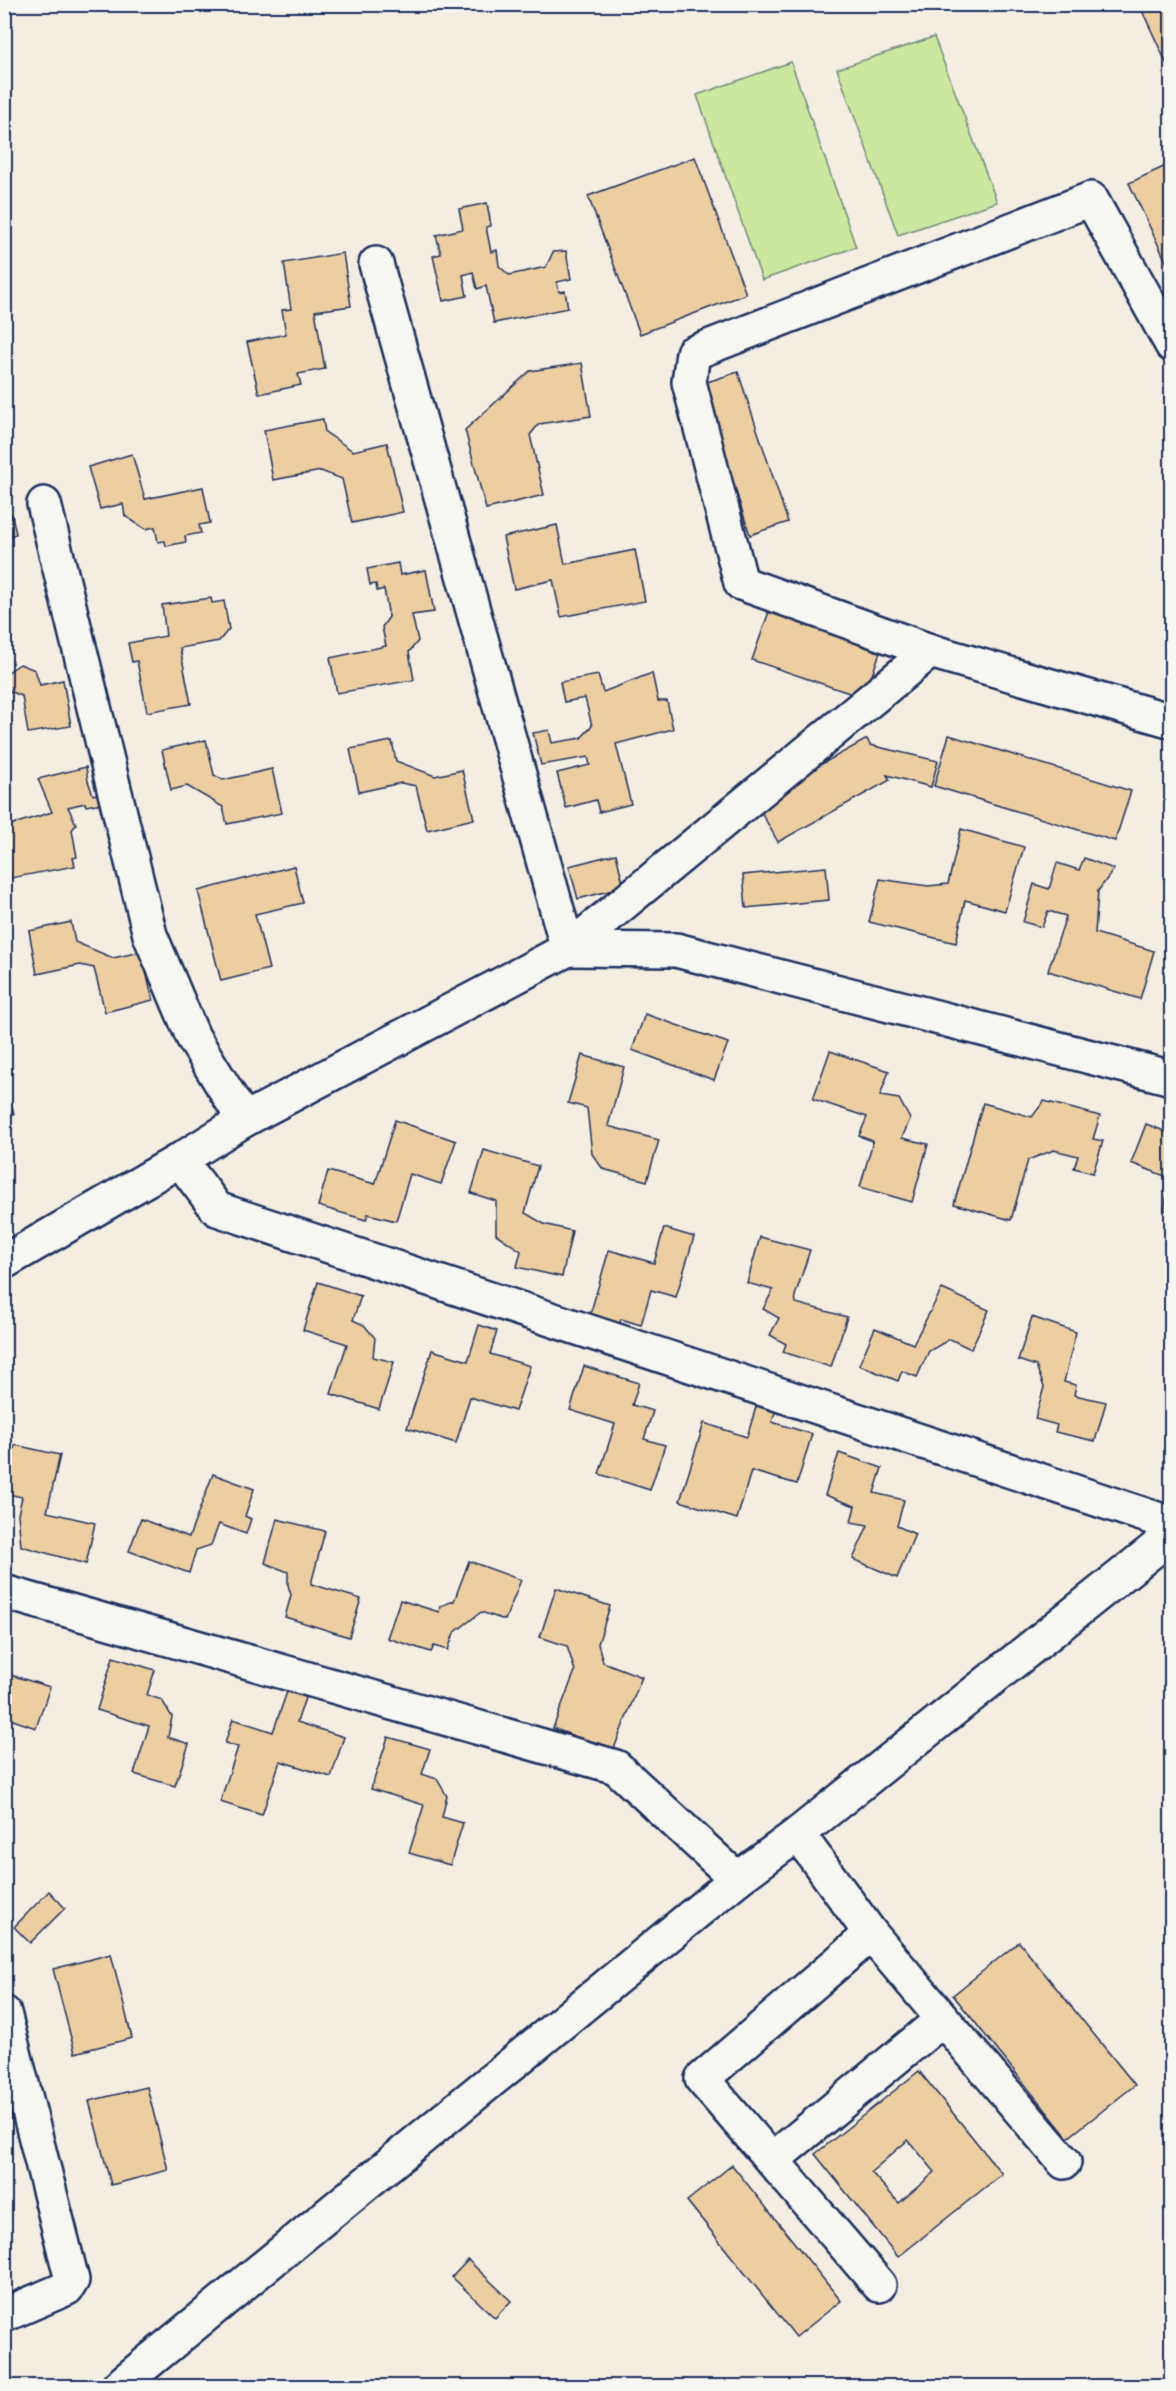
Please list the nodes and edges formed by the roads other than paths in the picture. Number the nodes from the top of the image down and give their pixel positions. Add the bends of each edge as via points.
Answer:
1 (376, 264) dead end
2 (1172, 345) edge
3 (44, 504) dead end
4 (930, 651) junction
5 (1172, 721) edge
6 (567, 949) junction
7 (1172, 1078) edge
8 (244, 1120) junction
9 (180, 1160) junction
10 (4, 1262) edge
11 (1172, 1524) edge
12 (1172, 1535) edge
13 (4, 1592) edge
14 (798, 1834) junction
15 (737, 1879) junction
16 (871, 1934) junction
17 (4, 2013) edge
18 (943, 2019) junction
19 (772, 2160) junction
20 (1064, 2162) dead end
21 (879, 2284) dead end
22 (4, 2315) edge
23 (119, 2386) edge

1 - 6 street
2 - 4 street via 1091,199 693,352 689,382 741,583
3 - 8 street via 150,935 193,1037
4 - 5 street
4 - 6 street
6 - 7 street via 676,950
6 - 8 street
8 - 9 street
9 - 10 street
9 - 11 street via 217,1209
12 - 14 street
13 - 15 street via 616,1767
14 - 15 street
14 - 16 street
15 - 23 street
16 - 18 street
16 - 19 street via 702,2079
17 - 22 street via 72,2280 67,2288
18 - 19 street
18 - 20 street
19 - 21 street

